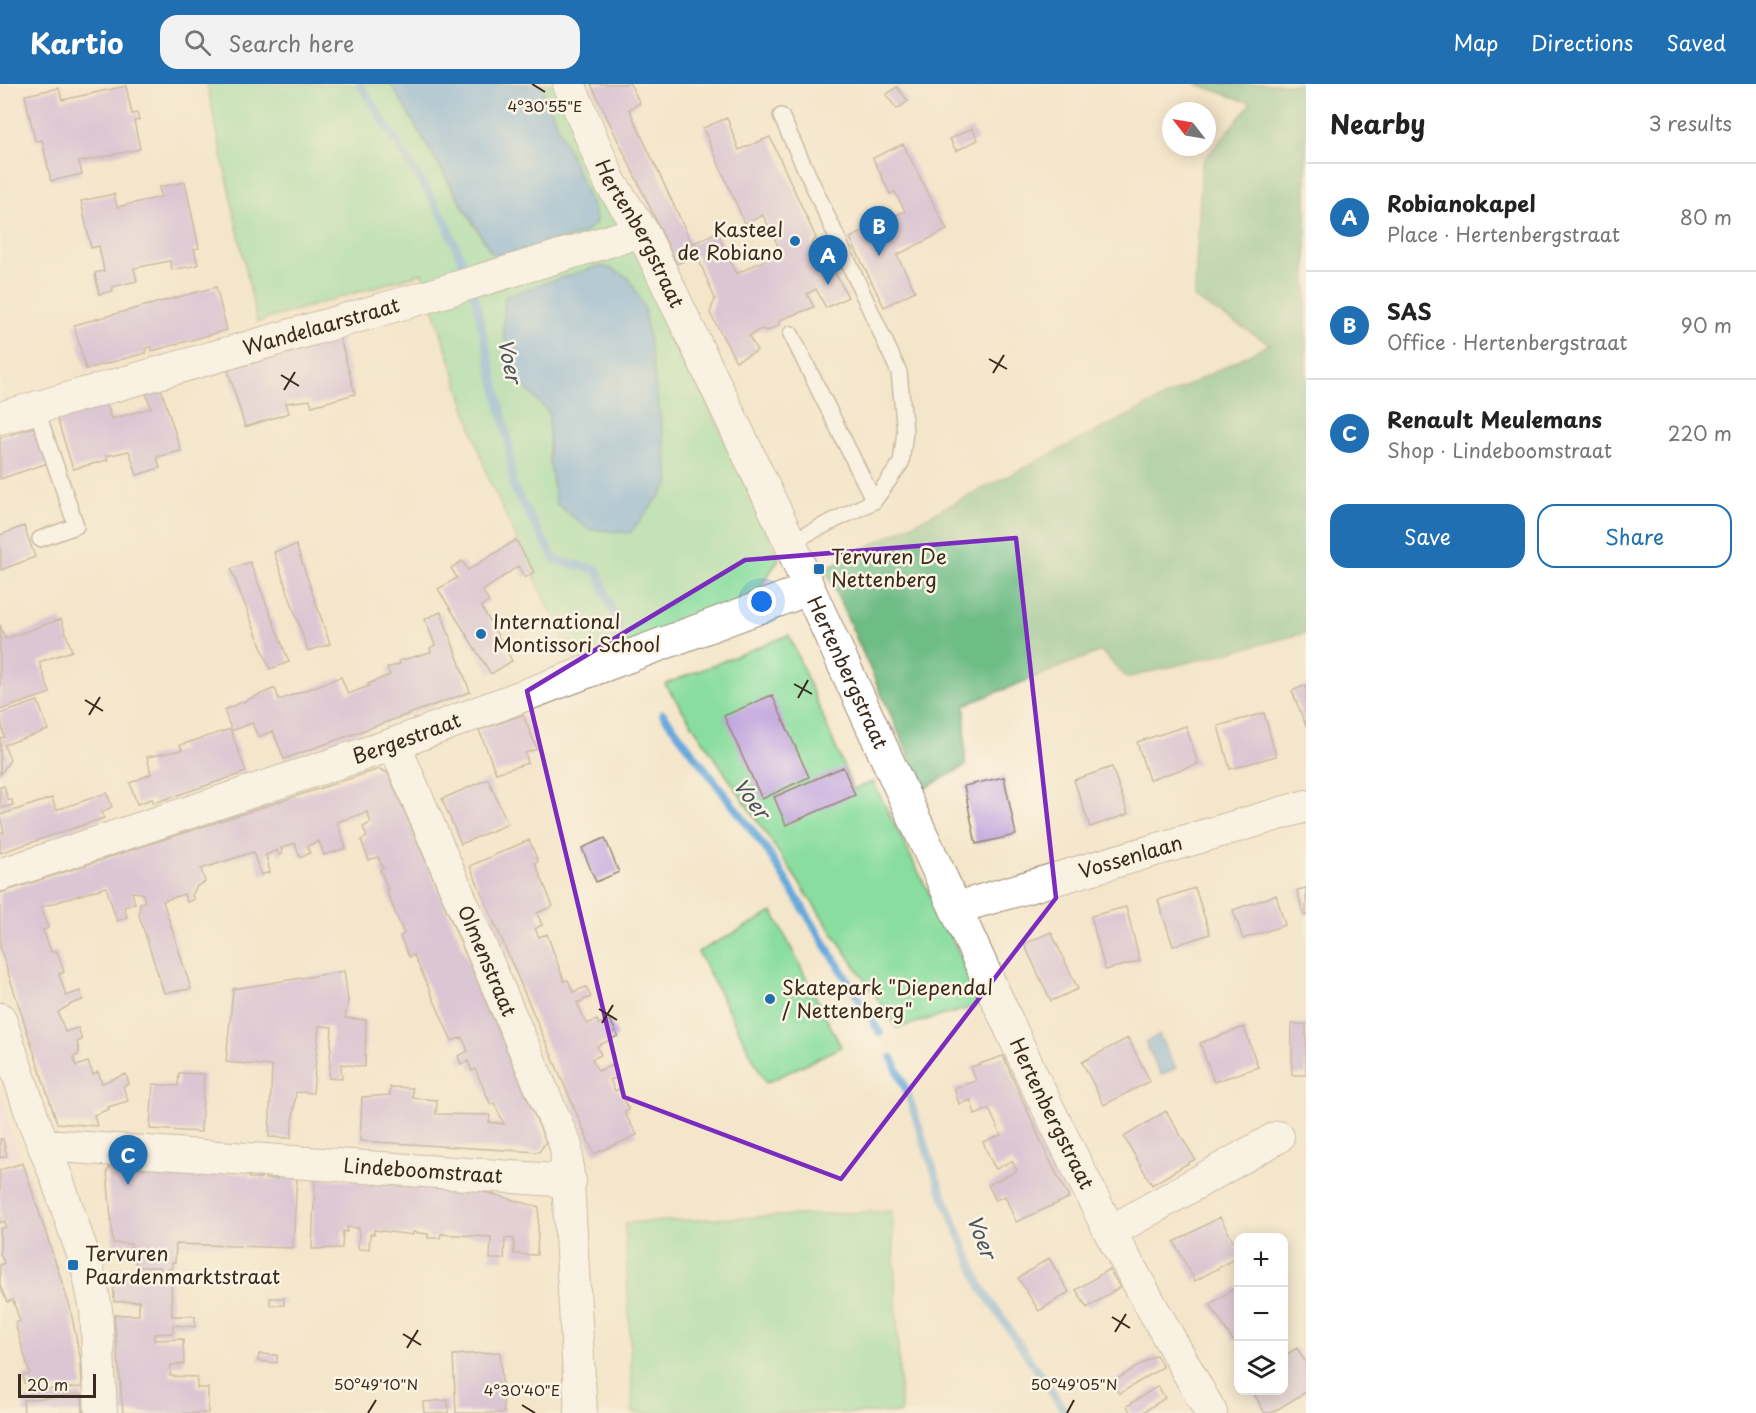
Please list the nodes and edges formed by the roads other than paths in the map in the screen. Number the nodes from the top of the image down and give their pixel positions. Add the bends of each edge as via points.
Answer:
1 (569, 84) edge
2 (781, 116) dead end
3 (642, 231) junction
4 (791, 334) dead end
5 (36, 408) junction
6 (0, 418) edge
7 (874, 501) junction
8 (40, 539) dead end
9 (790, 542) junction
10 (810, 589) junction
11 (394, 744) junction
12 (1306, 806) edge
13 (0, 875) edge
14 (956, 908) junction
15 (0, 1019) edge
16 (1278, 1137) dead end
17 (44, 1145) junction
18 (570, 1181) junction
19 (1110, 1232) junction
20 (101, 1413) edge
21 (581, 1413) edge
22 (1211, 1413) edge

1 - 3 street, Hertenbergstraat via 610,182
2 - 7 lane via 899,372 905,432 901,463
3 - 5 street, Wandelaarstraat
3 - 9 street, Hertenbergstraat
4 - 7 lane
5 - 6 street, Wandelaarstraat
5 - 8 lane via 76,526
7 - 9 lane
9 - 10 street, Hertenbergstraat
10 - 11 street, Bergestraat
10 - 14 street, Hertenbergstraat
11 - 13 street, Bergestraat
11 - 18 street, Olmenstraat via 567,1146
12 - 14 street, Vossenlaan
14 - 19 street, Hertenbergstraat via 1036,1084
15 - 17 street
16 - 19 street
17 - 18 street, Lindeboomstraat
17 - 20 street via 87,1266 96,1309
18 - 21 street
19 - 22 street, Hertenbergstraat

